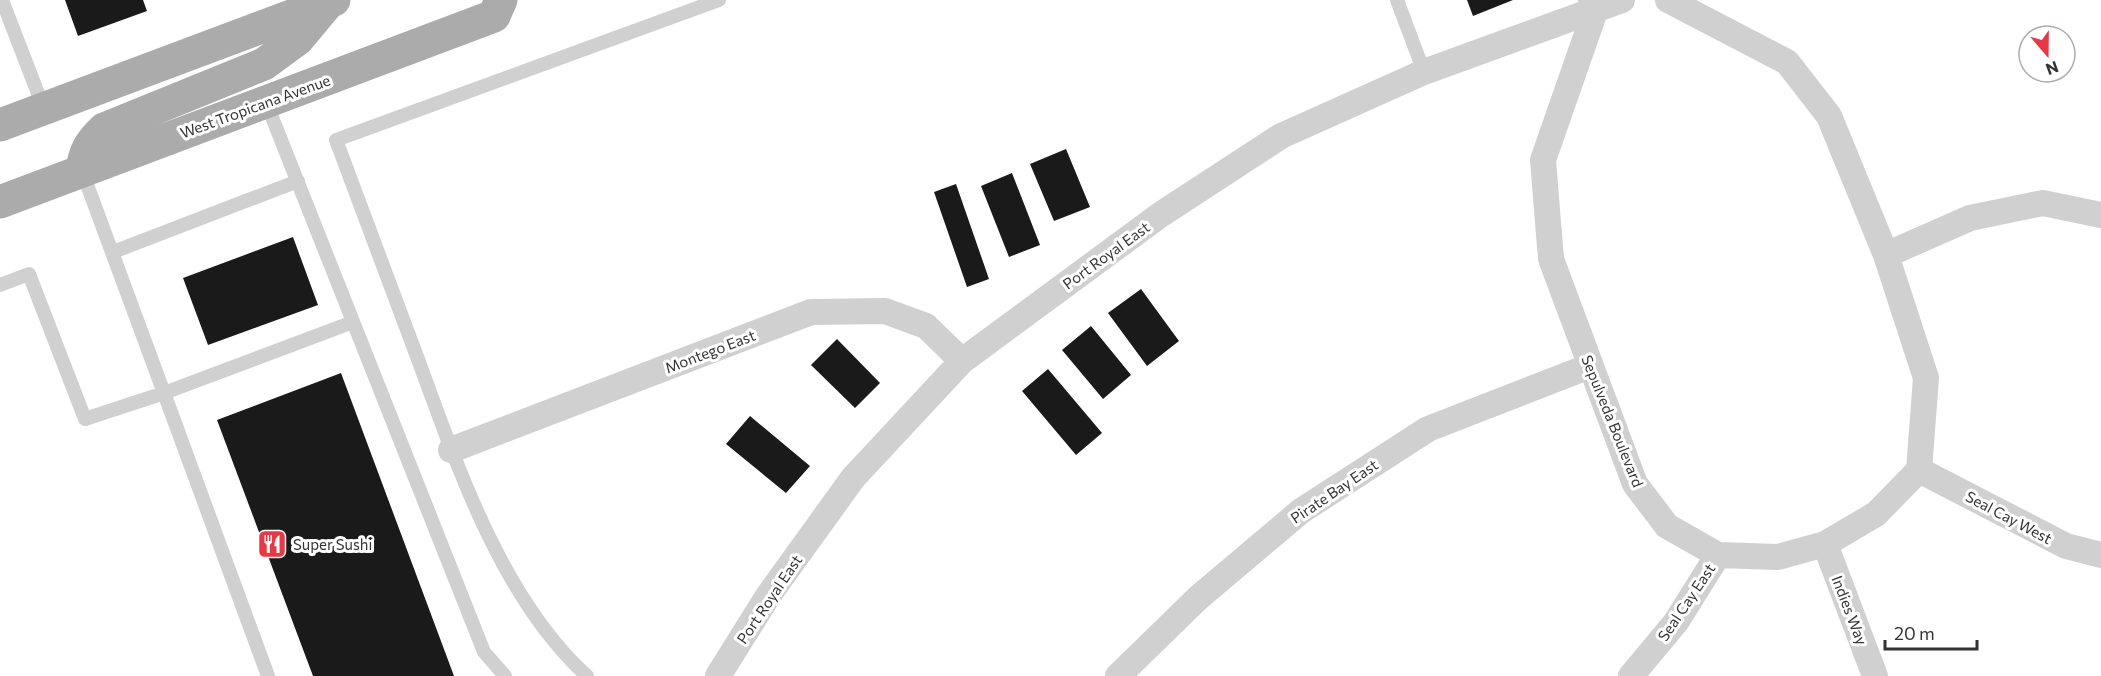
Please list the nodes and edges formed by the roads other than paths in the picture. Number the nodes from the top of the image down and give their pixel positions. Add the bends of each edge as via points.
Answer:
1 (2, 0) edge
2 (501, 0) edge
3 (719, 0) edge
4 (1397, 0) edge
5 (1622, 0) edge
6 (1668, 0) edge
7 (332, 1) edge
8 (1593, 5) edge
9 (1424, 72) junction
10 (266, 102) junction
11 (44, 109) junction
12 (0, 125) edge
13 (82, 171) junction
14 (298, 181) junction
15 (0, 202) edge
16 (2101, 215) edge
17 (113, 252) junction
18 (1886, 255) junction
19 (0, 285) edge
20 (353, 322) junction
21 (962, 361) junction
22 (1590, 366) junction
23 (164, 393) junction
24 (452, 450) junction
25 (1919, 470) junction
26 (1825, 544) junction
27 (1718, 555) junction
28 (2101, 555) edge
29 (268, 676) edge
30 (505, 676) edge
31 (587, 676) edge
32 (718, 676) edge
33 (1118, 676) edge
34 (1631, 676) edge
35 (1875, 676) edge

1 - 11 lane
2 - 10 main road, West Tropicana Avenue via 494,16
3 - 24 lane via 336,140
4 - 9 lane
5 - 8 street, Port Royal East
6 - 18 street via 1787,62 1828,116
7 - 11 main road
7 - 13 main road via 298,39 264,64 104,129 83,156
8 - 9 street, Port Royal East
8 - 22 street, Sepulveda Boulevard via 1543,160 1551,260
9 - 21 street, Port Royal East via 1281,136 1160,215
10 - 13 main road, West Tropicana Avenue
10 - 14 lane
11 - 12 main road
13 - 15 main road, West Tropicana Avenue
13 - 17 lane
14 - 17 lane
14 - 20 lane
16 - 18 street via 2043,203 1970,218
17 - 23 lane
18 - 25 street via 1926,378
19 - 23 lane via 30,274 85,418
20 - 23 lane
20 - 30 lane via 484,652
21 - 24 street, Montego East via 926,326 885,311 811,312
21 - 32 street, Port Royal East via 853,478 768,596
22 - 27 street, Sepulveda Boulevard via 1635,484 1667,526
22 - 33 street, Pirate Bay East via 1428,429 1301,511 1198,598
23 - 29 lane
24 - 31 lane via 513,585 561,652
25 - 26 street, Sepulveda Boulevard via 1876,514
25 - 28 street, Seal Cay West via 2066,546
26 - 27 street, Sepulveda Boulevard via 1778,556
26 - 35 street, Indies Way
27 - 34 street, Seal Cay East via 1676,622

